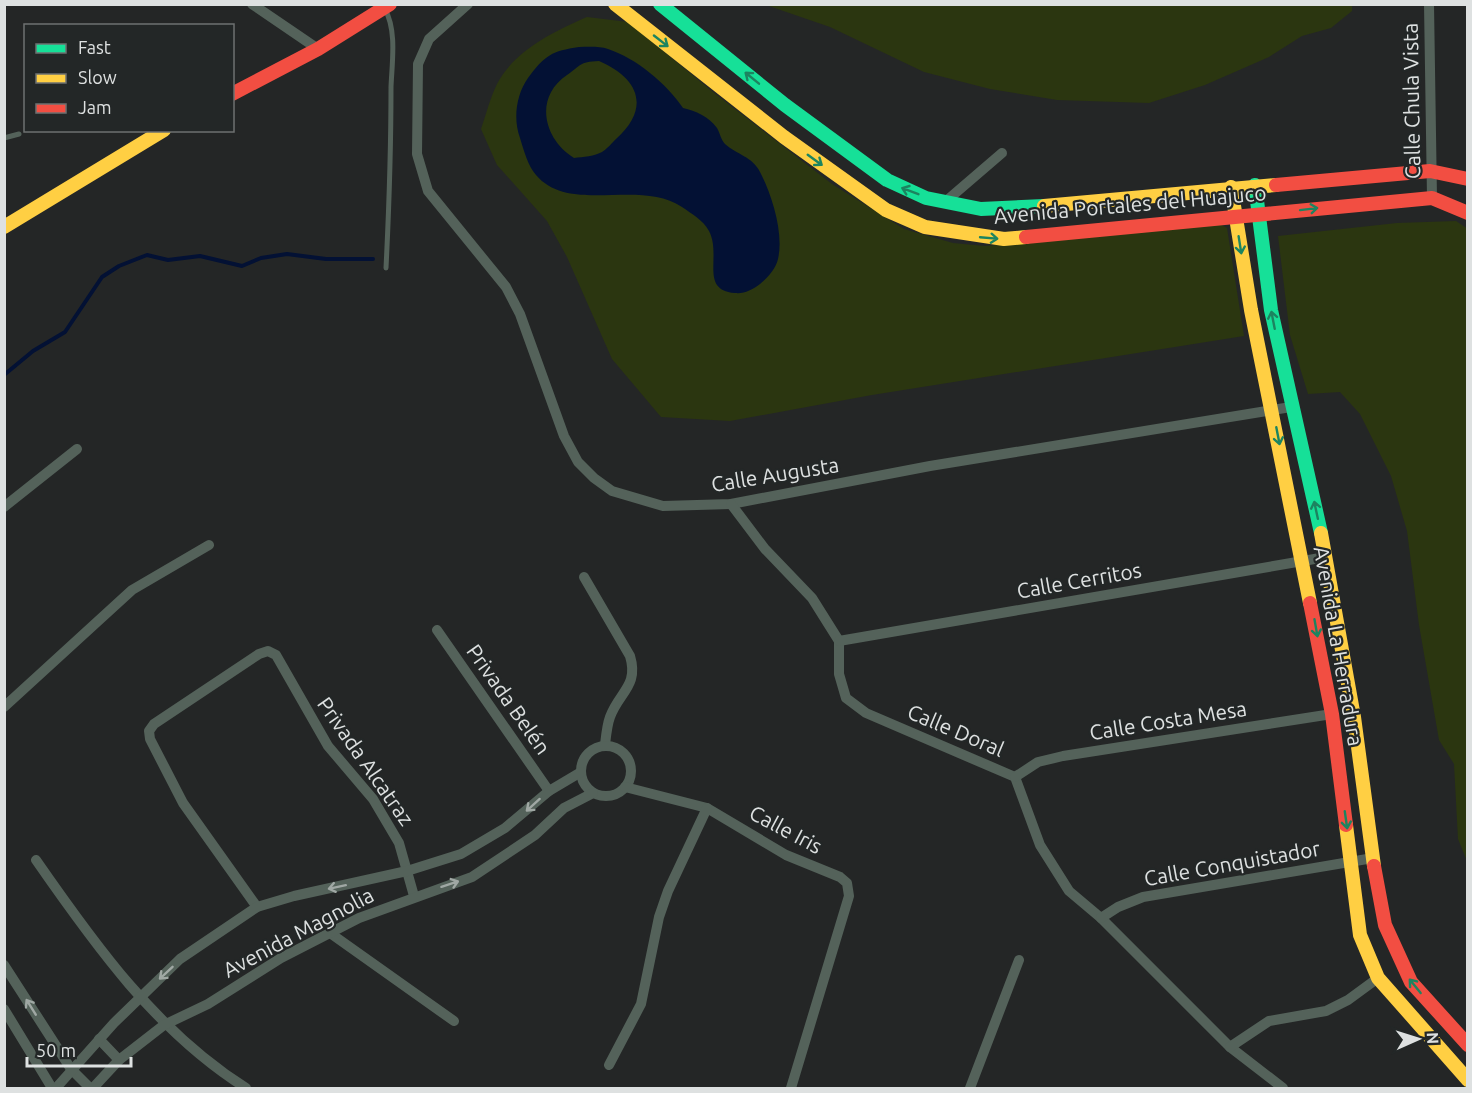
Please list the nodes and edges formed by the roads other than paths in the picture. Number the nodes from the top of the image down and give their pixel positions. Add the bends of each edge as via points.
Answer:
1 (252, 4) edge
2 (468, 4) edge
3 (615, 4) edge
4 (660, 4) edge
5 (1429, 4) edge
6 (387, 6) edge
7 (318, 49) junction
8 (234, 93) edge
9 (161, 132) edge
10 (19, 134) dead end
11 (4, 138) edge
12 (1002, 153) dead end
13 (1430, 171) junction
14 (1467, 179) edge
15 (1255, 185) junction
16 (1231, 187) junction
17 (1431, 198) junction
18 (945, 202) junction
19 (1467, 213) edge
20 (1258, 215) junction
21 (1235, 218) junction
22 (4, 227) edge
23 (386, 268) dead end
24 (1291, 407) junction
25 (1273, 410) junction
26 (77, 449) dead end
27 (731, 504) junction
28 (4, 507) edge
29 (209, 545) dead end
30 (1326, 557) junction
31 (1304, 562) junction
32 (584, 577) dead end
33 (437, 630) dead end
34 (839, 641) junction
35 (4, 707) edge
36 (1332, 714) junction
37 (605, 745) junction
38 (581, 772) junction
39 (1015, 777) junction
40 (625, 786) junction
41 (549, 791) junction
42 (593, 792) junction
43 (707, 808) junction
44 (1373, 858) junction
45 (36, 860) dead end
46 (1350, 862) junction
47 (407, 871) junction
48 (414, 896) junction
49 (257, 907) junction
50 (1101, 918) junction
51 (330, 933) junction
52 (1019, 960) dead end
53 (4, 965) edge
54 (1378, 978) junction
55 (140, 997) junction
56 (4, 1009) edge
57 (454, 1021) dead end
58 (164, 1025) junction
59 (99, 1039) junction
60 (1467, 1046) edge
61 (1230, 1047) junction
62 (119, 1060) junction
63 (609, 1065) dead end
64 (71, 1069) junction
65 (1467, 1080) edge
66 (54, 1089) edge
67 (92, 1089) edge
68 (246, 1089) edge
69 (791, 1089) edge
70 (970, 1089) edge
71 (1283, 1089) edge

1 - 7 street
2 - 27 street, Calle Augusta via 429,39 418,64 417,154 428,191 506,287 520,314 564,436 578,462 612,491 663,506
3 -> 21 street, Avenida Portales del Huajuco via 867,198 925,227 1004,239
18 -> 4 street, Avenida Portales del Huajuco via 902,189 887,180 785,105
5 - 13 street, Calle Chula Vista
6 - 7 street
6 - 23 lane via 392,45
7 - 8 street
9 - 22 street
10 - 11 lane
12 - 18 street
13 - 14 street, Avenida Portales del Huajuco
13 - 15 street, Avenida Portales del Huajuco
13 - 17 street, Calle Chula Vista
15 - 16 street, Avenida Portales del Huajuco
15 - 20 street, Avenida La Herradura
16 - 18 street, Avenida Portales del Huajuco via 1011,209 981,209
16 - 21 street, Avenida La Herradura
17 - 19 street, Avenida Portales del Huajuco
20 -> 17 street, Avenida Portales del Huajuco
20 - 21 street, Avenida Portales del Huajuco
24 -> 20 street, Avenida La Herradura via 1271,310
21 -> 25 street, Avenida La Herradura
24 - 25 street, Calle Augusta
30 -> 24 street, Avenida La Herradura
25 - 27 street, Calle Augusta via 930,466
25 -> 31 street, Avenida La Herradura
26 - 28 street
27 - 34 street, Calle Doral via 765,549 812,598
29 - 35 street via 132,590
30 - 31 street, Calle Cerritos
30 - 44 street, Avenida La Herradura
31 - 34 street, Calle Cerritos
31 -> 36 street, Avenida La Herradura
32 - 37 street via 632,665 630,684 610,717
33 - 41 street, Privada Belén
34 - 39 street, Calle Doral via 842,688 855,706
36 - 39 street, Calle Costa Mesa via 1063,756 1038,762
36 -> 46 street, Avenida La Herradura
37 - 38 street via 585,757
37 - 40 street via 620,750 629,762 631,770
38 - 41 street, Avenida Magnolia
38 - 42 street
39 - 50 street, Calle Doral via 1040,845 1054,869 1069,891
40 - 42 street via 610,795
40 - 43 street, Calle Iris
41 -> 47 street, Avenida Magnolia via 481,844
48 -> 42 street, Avenida Magnolia via 472,877 535,835 564,808
43 - 63 street via 659,917 642,1004
43 - 69 street, Calle Iris via 786,855 840,877 847,884 849,896
44 - 46 street, Calle Conquistador
60 -> 44 street, Avenida La Herradura via 1402,967 1385,925
45 - 55 street
46 - 50 street, Calle Conquistador via 1143,897
46 - 54 street, Avenida La Herradura via 1360,935
47 - 48 street, Privada Alcatraz
47 -> 49 street, Avenida Magnolia
47 - 49 street, Privada Alcatraz via 399,843 373,799 328,746 276,655 263,652 154,723 149,731 183,803
48 - 51 street, Avenida Magnolia
49 -> 55 street, Avenida Magnolia via 180,959
50 - 61 street, Calle Doral
51 - 57 street
51 - 58 street, Avenida Magnolia
52 - 70 street
64 -> 53 street
54 - 61 street via 1326,1011 1269,1021
54 - 65 street, Avenida La Herradura
55 - 58 street
55 - 59 street, Avenida Magnolia
56 - 66 street
58 - 62 street, Avenida Magnolia
58 - 68 street
59 - 62 street
59 - 64 street, Avenida Magnolia
61 - 71 street, Calle Doral
62 - 67 street, Avenida Magnolia
64 - 66 street, Avenida Magnolia
64 - 67 street

